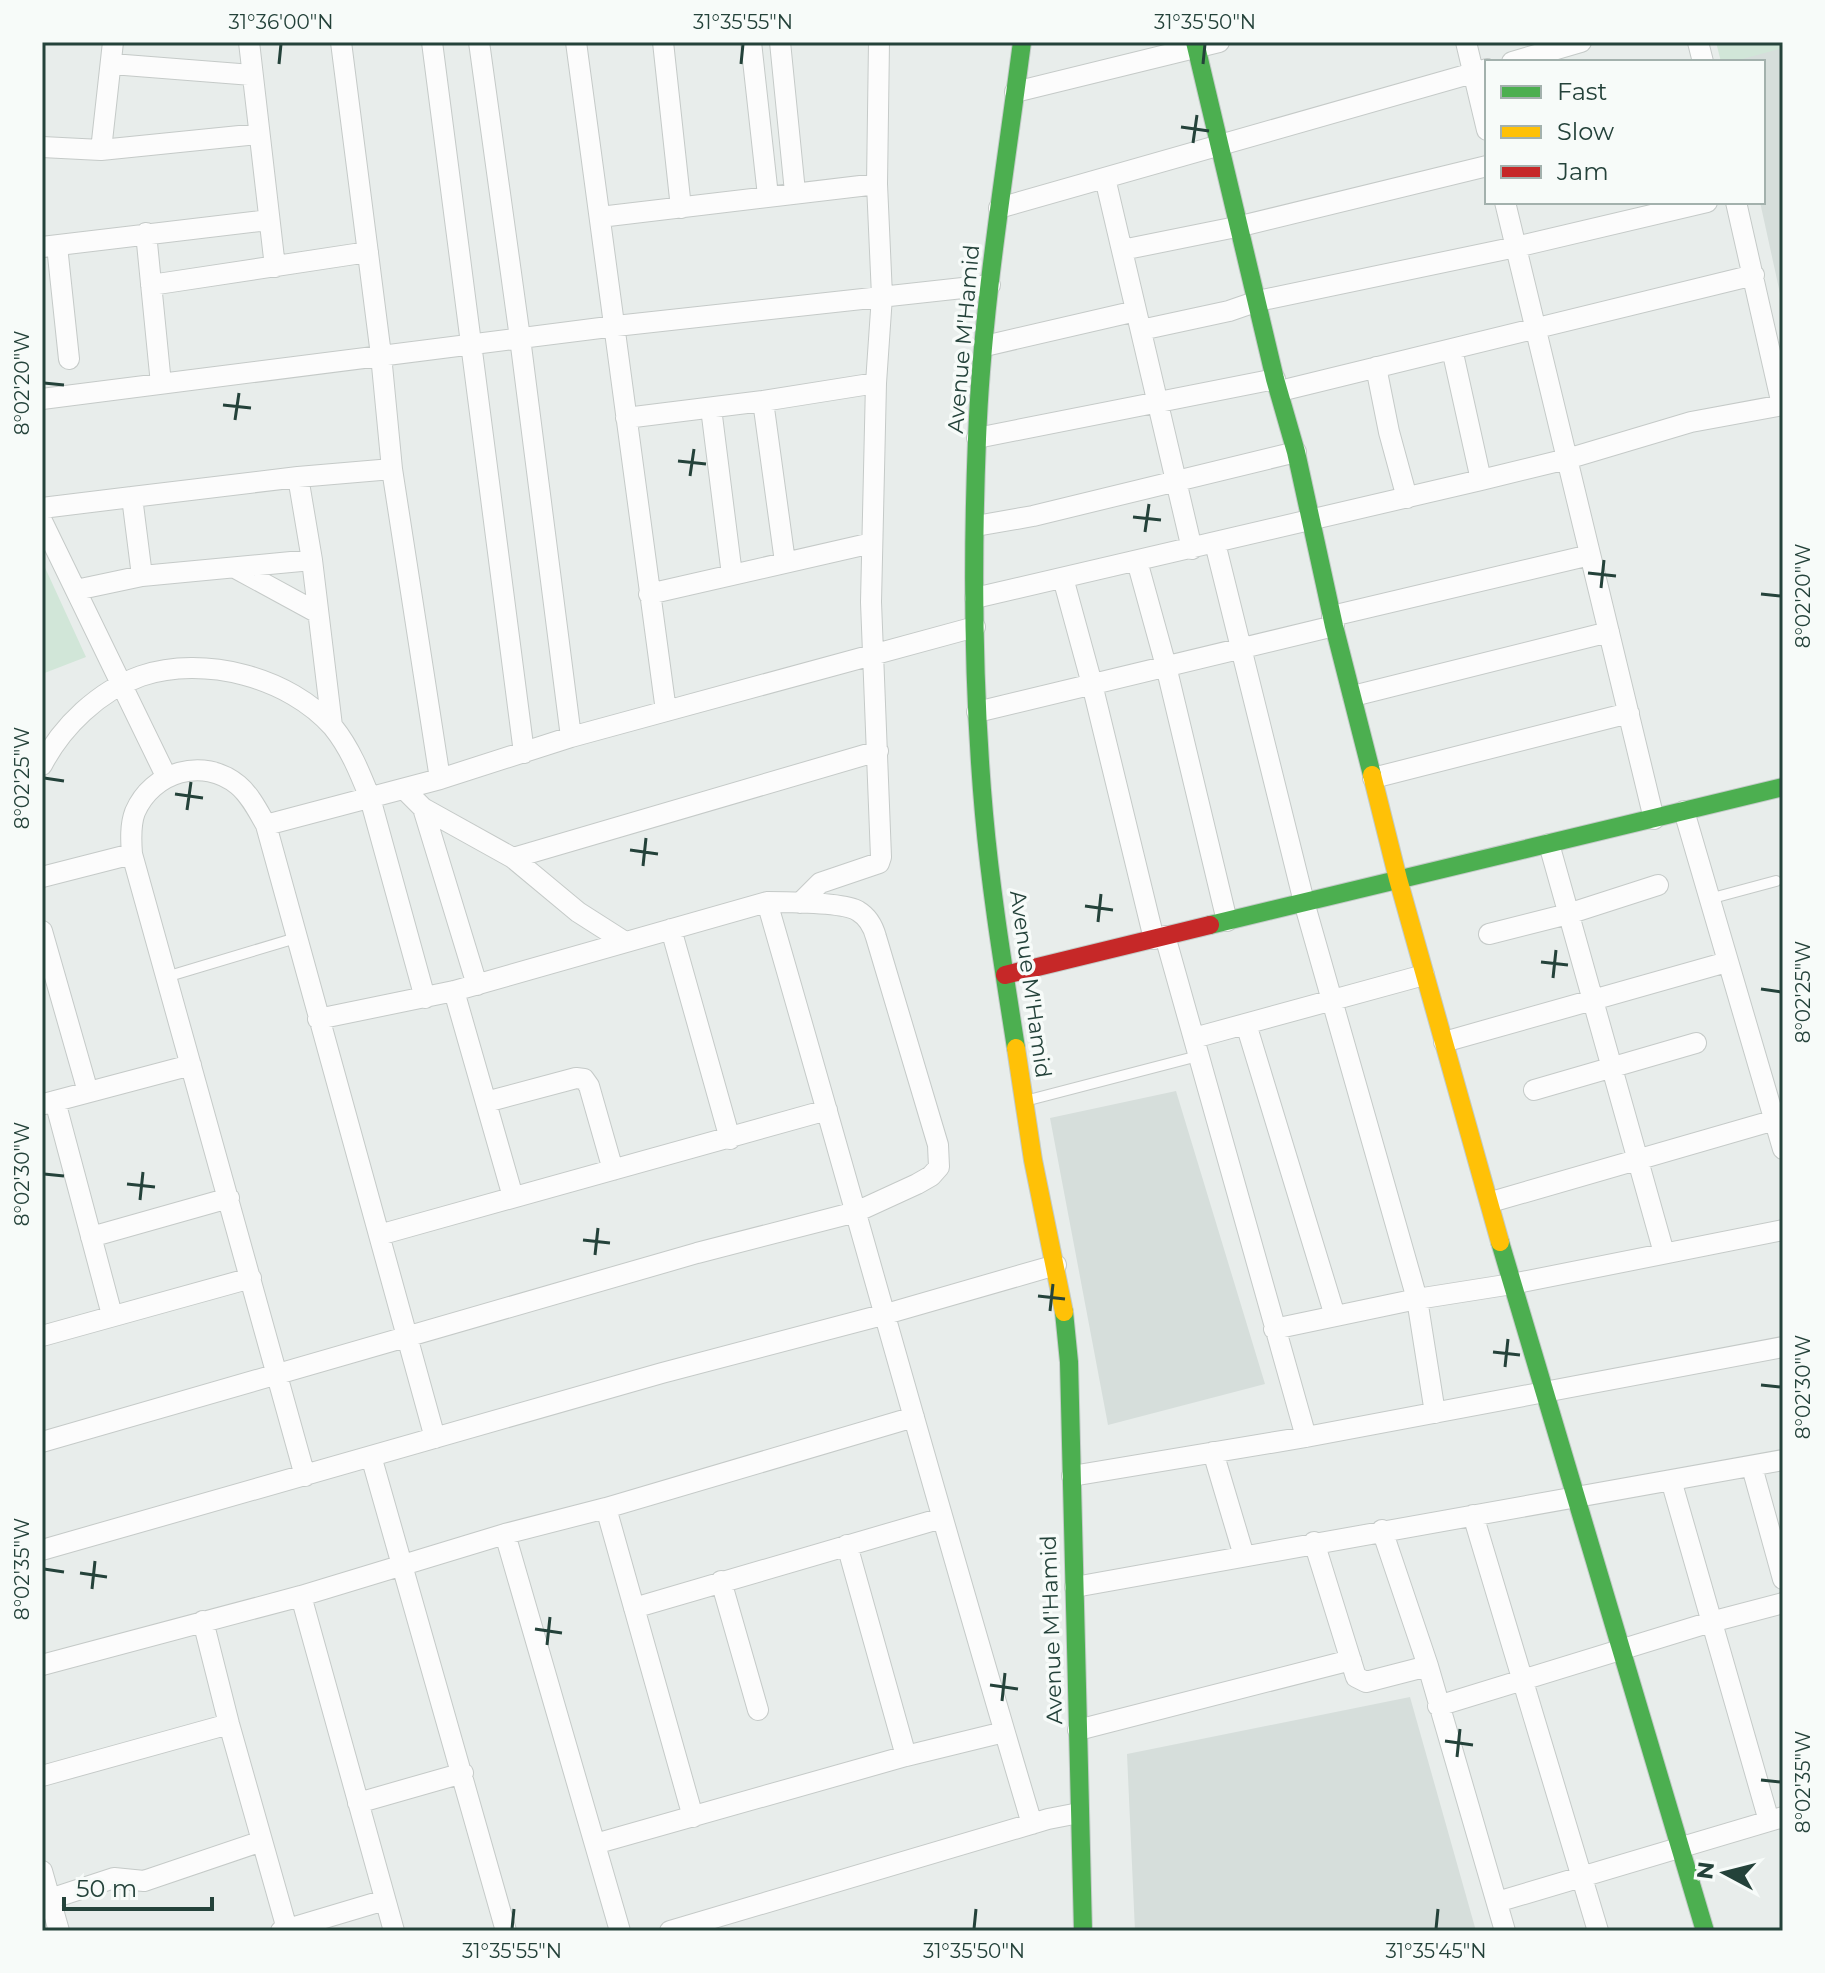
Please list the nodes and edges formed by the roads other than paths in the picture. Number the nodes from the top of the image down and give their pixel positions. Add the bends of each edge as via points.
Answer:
1 (113, 42) edge
2 (249, 42) edge
3 (341, 42) edge
4 (432, 42) edge
5 (479, 42) edge
6 (576, 42) edge
7 (663, 42) edge
8 (751, 42) edge
9 (780, 42) edge
10 (879, 42) edge
11 (1022, 42) edge
12 (1219, 42) edge
13 (1466, 42) edge
14 (1581, 42) edge
15 (1195, 45) edge
16 (1519, 60) edge
17 (112, 64) junction
18 (1480, 71) edge
19 (252, 75) junction
20 (1015, 92) junction
21 (1485, 113) edge
22 (259, 134) junction
23 (1220, 145) junction
24 (42, 147) edge
25 (101, 150) junction
26 (1485, 166) edge
27 (1105, 178) junction
28 (877, 184) junction
29 (795, 192) junction
30 (768, 196) junction
31 (1505, 204) edge
32 (1699, 204) edge
33 (1736, 204) edge
34 (681, 208) junction
35 (999, 208) junction
36 (600, 217) junction
37 (269, 220) junction
38 (1241, 226) junction
39 (146, 233) junction
40 (49, 246) edge
41 (1516, 247) junction
42 (1122, 250) junction
43 (368, 252) junction
44 (275, 267) junction
45 (1754, 275) junction
46 (151, 285) junction
47 (990, 285) junction
48 (882, 296) junction
49 (1258, 301) junction
50 (1138, 321) junction
51 (616, 326) junction
52 (1536, 328) junction
53 (520, 338) junction
54 (472, 344) junction
55 (985, 346) junction
56 (1452, 349) junction
57 (381, 355) junction
58 (69, 359) dead end
59 (1376, 367) junction
60 (876, 383) junction
61 (161, 384) junction
62 (1278, 385) junction
63 (42, 399) edge
64 (763, 401) junction
65 (1157, 401) junction
66 (1783, 405) edge
67 (711, 408) junction
68 (626, 418) junction
69 (977, 438) junction
70 (1296, 452) junction
71 (1567, 459) junction
72 (392, 469) junction
73 (298, 477) junction
74 (1481, 480) junction
75 (1177, 481) junction
76 (132, 497) junction
77 (1407, 498) junction
78 (42, 508) edge
79 (42, 521) edge
80 (1311, 521) junction
81 (976, 526) junction
82 (872, 543) junction
83 (1215, 543) junction
84 (1192, 549) junction
85 (1590, 555) junction
86 (312, 560) junction
87 (1137, 561) junction
88 (785, 562) junction
89 (237, 569) junction
90 (732, 575) junction
91 (142, 576) junction
92 (1063, 578) junction
93 (76, 590) junction
94 (649, 594) junction
95 (975, 598) junction
96 (318, 613) junction
97 (1333, 621) junction
98 (975, 627) junction
99 (1609, 632) junction
100 (1242, 648) junction
101 (874, 656) junction
102 (1166, 666) junction
103 (1092, 684) junction
104 (122, 686) junction
105 (1353, 696) junction
106 (666, 711) junction
107 (977, 712) junction
108 (1629, 713) junction
109 (332, 726) junction
110 (571, 737) junction
111 (878, 751) junction
112 (524, 753) junction
113 (42, 765) edge
114 (166, 776) junction
115 (1373, 778) junction
116 (440, 779) junction
117 (1783, 787) edge
118 (404, 789) junction
119 (370, 798) junction
120 (423, 808) junction
121 (1684, 811) junction
122 (1654, 819) junction
123 (266, 825) junction
124 (1549, 844) junction
125 (132, 854) junction
126 (513, 858) junction
127 (42, 877) edge
128 (1398, 879) junction
129 (1776, 881) dead end
130 (1658, 885) dead end
131 (1709, 899) junction
132 (767, 902) junction
133 (1304, 902) junction
134 (800, 903) junction
135 (1568, 914) junction
136 (1227, 921) junction
137 (671, 929) junction
138 (42, 931) edge
139 (1489, 934) dead end
140 (1159, 937) junction
141 (296, 938) junction
142 (625, 942) junction
143 (1727, 962) junction
144 (1005, 975) junction
145 (1424, 975) junction
146 (166, 977) junction
147 (477, 985) junction
148 (454, 991) junction
149 (425, 998) junction
150 (51, 999) edge
151 (1594, 999) junction
152 (1332, 1002) junction
153 (318, 1019) junction
154 (1246, 1024) junction
155 (1444, 1042) junction
156 (1696, 1043) dead end
157 (1196, 1047) junction
158 (191, 1065) junction
159 (1613, 1068) junction
160 (1534, 1090) dead end
161 (88, 1092) junction
162 (486, 1102) junction
163 (1023, 1102) junction
164 (48, 1103) edge
165 (827, 1110) junction
166 (1775, 1120) junction
167 (730, 1139) junction
168 (1783, 1149) edge
169 (1639, 1161) junction
170 (613, 1170) junction
171 (513, 1197) junction
172 (229, 1198) junction
173 (1491, 1202) junction
174 (856, 1212) junction
175 (1783, 1230) edge
176 (379, 1235) junction
177 (91, 1237) junction
178 (1664, 1253) junction
179 (1056, 1265) junction
180 (251, 1278) junction
181 (1512, 1284) junction
182 (1417, 1299) junction
183 (886, 1314) junction
184 (112, 1315) junction
185 (1335, 1316) junction
186 (1274, 1329) junction
187 (42, 1336) edge
188 (408, 1336) junction
189 (1783, 1347) edge
190 (278, 1376) junction
191 (1546, 1391) junction
192 (1435, 1413) junction
193 (914, 1417) junction
194 (1306, 1437) junction
195 (435, 1438) junction
196 (42, 1442) edge
197 (1213, 1452) junction
198 (371, 1456) junction
199 (1783, 1460) edge
200 (1752, 1467) junction
201 (305, 1476) junction
202 (1072, 1476) junction
203 (1671, 1480) junction
204 (1577, 1496) junction
205 (606, 1508) junction
206 (1473, 1515) junction
207 (942, 1518) junction
208 (1382, 1530) junction
209 (505, 1534) junction
210 (1314, 1542) junction
211 (847, 1545) junction
212 (42, 1550) edge
213 (1244, 1556) junction
214 (403, 1566) junction
215 (1783, 1579) edge
216 (721, 1581) junction
217 (1075, 1587) junction
218 (301, 1596) junction
219 (1783, 1603) edge
220 (634, 1608) junction
221 (203, 1621) junction
222 (1711, 1622) junction
223 (1622, 1651) junction
224 (1351, 1660) junction
225 (42, 1665) edge
226 (1428, 1666) junction
227 (1523, 1680) junction
228 (1438, 1706) junction
229 (758, 1710) dead end
230 (229, 1724) junction
231 (1078, 1730) junction
232 (1004, 1732) junction
233 (906, 1756) junction
234 (463, 1773) junction
235 (42, 1776) edge
236 (358, 1803) junction
237 (1079, 1813) junction
238 (693, 1817) junction
239 (1776, 1819) edge
240 (1032, 1824) junction
241 (262, 1841) junction
242 (595, 1844) junction
243 (1680, 1847) junction
244 (42, 1871) edge
245 (1582, 1876) junction
246 (50, 1899) junction
247 (385, 1900) junction
248 (1497, 1902) junction
249 (284, 1930) edge
250 (1077, 1930) edge
251 (59, 1931) edge
252 (394, 1931) edge
253 (506, 1931) edge
254 (620, 1931) edge
255 (670, 1931) edge
256 (1505, 1931) edge
257 (1598, 1931) edge
258 (1705, 1931) edge

1 - 17 street
2 - 19 street
3 - 43 street
4 - 54 street
5 - 53 street
6 - 36 street
7 - 34 street
8 - 30 street
9 - 29 street
10 - 28 street
11 - 20 street, Avenue M'Hamid
12 - 15 street
13 - 18 street
14 - 16 street
15 - 20 street
15 - 23 street
17 - 19 street
17 - 25 street
18 - 21 street
18 - 23 street
19 - 22 street
20 - 35 street, Avenue M'Hamid
22 - 25 street
22 - 37 street
23 - 27 street
23 - 38 street
24 - 25 street
26 - 38 street
27 - 35 street
27 - 42 street
28 - 29 street
28 - 48 street
29 - 30 street
30 - 34 street
31 - 41 street
32 - 41 street
33 - 45 street
34 - 36 street
35 - 47 street, Avenue M'Hamid
36 - 51 street
37 - 39 street
37 - 44 street
38 - 42 street
38 - 49 street
39 - 40 street
39 - 46 street
40 - 58 street
41 - 49 street
41 - 52 street
42 - 50 street
43 - 44 street
43 - 57 street
44 - 46 street
45 - 52 street
45 - 66 street
46 - 61 street
47 - 48 street
47 - 55 street, Avenue M'Hamid
48 - 51 street
48 - 60 street
49 - 50 street via 1229,311
49 - 62 street
50 - 55 street
50 - 65 street
51 - 53 street
51 - 68 street
52 - 56 street
52 - 71 street
53 - 54 street
53 - 110 street
54 - 57 street
54 - 112 street
55 - 69 street, Avenue M'Hamid
56 - 59 street
56 - 74 street
57 - 61 street
57 - 72 street
59 - 62 street
59 - 77 street
60 - 64 street
60 - 82 street
61 - 63 street
62 - 65 street
62 - 70 street
64 - 67 street
64 - 88 street
65 - 69 street
65 - 75 street
66 - 71 street via 1665,429
67 - 68 street
67 - 90 street
68 - 94 street
69 - 81 street, Avenue M'Hamid
70 - 75 street
70 - 80 street
71 - 74 street
71 - 85 street
72 - 73 street
72 - 116 street
73 - 76 street
73 - 86 street
74 - 77 street
75 - 81 street
75 - 84 street
76 - 78 street
76 - 91 street
77 - 80 street
79 - 93 street
80 - 83 street
80 - 97 street
81 - 95 street, Avenue M'Hamid
82 - 88 street
82 - 101 street
83 - 84 street
83 - 100 street
84 - 87 street
85 - 97 street
85 - 99 street
86 - 89 street
86 - 96 street
87 - 92 street
87 - 102 street
88 - 90 street
89 - 91 street
89 - 96 street
90 - 94 street
91 - 93 street
92 - 95 street
92 - 103 street
93 - 104 street
94 - 106 street
95 - 98 street, Avenue M'Hamid
96 - 109 street
97 - 100 street
97 - 105 street
98 - 101 street
98 - 107 street, Avenue M'Hamid
99 - 105 street
99 - 108 street
100 - 102 street
100 - 133 street
101 - 106 street
101 - 111 street
102 - 103 street
102 - 136 street
103 - 107 street
103 - 140 street
104 - 109 street via 161,671 224,671 276,686
104 - 113 street via 68,726
104 - 114 street
105 - 115 street
106 - 110 street
107 - 144 street, Avenue M'Hamid via 984,816
108 - 115 street
108 - 122 street
109 - 119 street
110 - 112 street
111 - 126 street
111 - 134 street via 879,863 820,883
112 - 116 street
114 - 123 street via 193,770 228,778
114 - 125 street via 150,788 134,814
115 - 128 street
116 - 118 street
117 - 121 street
118 - 119 street
118 - 120 street
119 - 123 street
119 - 149 street
120 - 126 street
120 - 147 street
121 - 122 street
121 - 131 street
122 - 124 street
123 - 141 street
124 - 128 street
124 - 135 street
125 - 127 street
125 - 146 street
126 - 142 street via 578,912
128 - 133 street
128 - 145 street
129 - 131 lane
130 - 135 street
131 - 143 street
132 - 134 street
132 - 137 street
132 - 165 street
133 - 136 street
133 - 152 street
134 - 174 street via 856,909 872,923 938,1145 939,1167 931,1176
135 - 139 street
135 - 151 street
136 - 140 street
137 - 142 street
137 - 167 street
138 - 150 street
140 - 144 street
140 - 157 street
141 - 146 lane
141 - 153 street
142 - 147 street
143 - 151 street
143 - 166 street
144 - 163 street, Avenue M'Hamid
145 - 152 street
145 - 155 street
146 - 158 street
147 - 148 street
148 - 149 street
148 - 162 street
149 - 153 street
150 - 161 street
151 - 155 street
151 - 159 street
152 - 154 street
152 - 182 street
153 - 176 street
154 - 157 street
154 - 185 street
155 - 173 street
156 - 159 street
157 - 163 lane
157 - 186 street
158 - 161 street
158 - 172 street
159 - 160 street
159 - 169 street
161 - 164 street
162 - 170 street via 584,1079
162 - 171 street
163 - 179 street, Avenue M'Hamid
164 - 177 street
165 - 167 street
165 - 174 street
166 - 168 street
166 - 169 street
167 - 170 street
169 - 173 street
169 - 178 street
170 - 171 street
171 - 176 street
172 - 177 street
172 - 180 street
173 - 181 street
174 - 183 street
174 - 188 street
175 - 178 street
176 - 188 street
177 - 184 street
178 - 181 street
179 - 183 street
179 - 202 street, Avenue M'Hamid via 1069,1362
180 - 184 street
180 - 190 street
181 - 182 street
181 - 191 street
182 - 185 street
182 - 192 street
183 - 193 street
183 - 195 street
184 - 187 street
185 - 186 street
186 - 194 street
188 - 190 street
188 - 195 street
189 - 191 street
190 - 196 street
190 - 201 street
191 - 192 street
191 - 204 street
192 - 194 street
193 - 205 street
193 - 207 street
194 - 197 street
195 - 198 street
197 - 202 street
197 - 213 street
198 - 201 street
198 - 214 street
199 - 200 street
200 - 203 street
200 - 215 street
201 - 212 street
202 - 217 street, Avenue M'Hamid
203 - 204 street
203 - 222 street
204 - 206 street
204 - 223 street
205 - 209 street
205 - 220 street
206 - 208 street
206 - 227 street
207 - 211 street
207 - 232 street
208 - 210 street
208 - 226 street
209 - 214 street
209 - 242 street
210 - 213 street
210 - 224 street
211 - 216 street
211 - 233 street
213 - 217 street
214 - 218 street
214 - 234 street
216 - 220 street
216 - 229 street
217 - 231 street, Avenue M'Hamid
218 - 221 street
218 - 236 street
219 - 222 street
220 - 238 street
221 - 225 street
221 - 230 street
222 - 223 street
222 - 239 street
223 - 227 street
223 - 243 street
224 - 226 street via 1356,1677 1366,1682
224 - 231 street
226 - 228 street
227 - 228 street
227 - 245 street
228 - 248 street
230 - 235 street
230 - 241 street
231 - 237 street, Avenue M'Hamid
232 - 233 street
232 - 240 street
233 - 238 street
234 - 236 street
234 - 253 street
236 - 247 street
237 - 240 street
237 - 250 street, Avenue M'Hamid
238 - 242 street
239 - 243 street
240 - 255 street
241 - 246 street via 144,1881 114,1878
241 - 249 street
242 - 254 street
243 - 245 street
243 - 258 street
244 - 246 street
245 - 248 street
245 - 257 street
246 - 251 street
247 - 249 street
247 - 252 street
248 - 256 street

